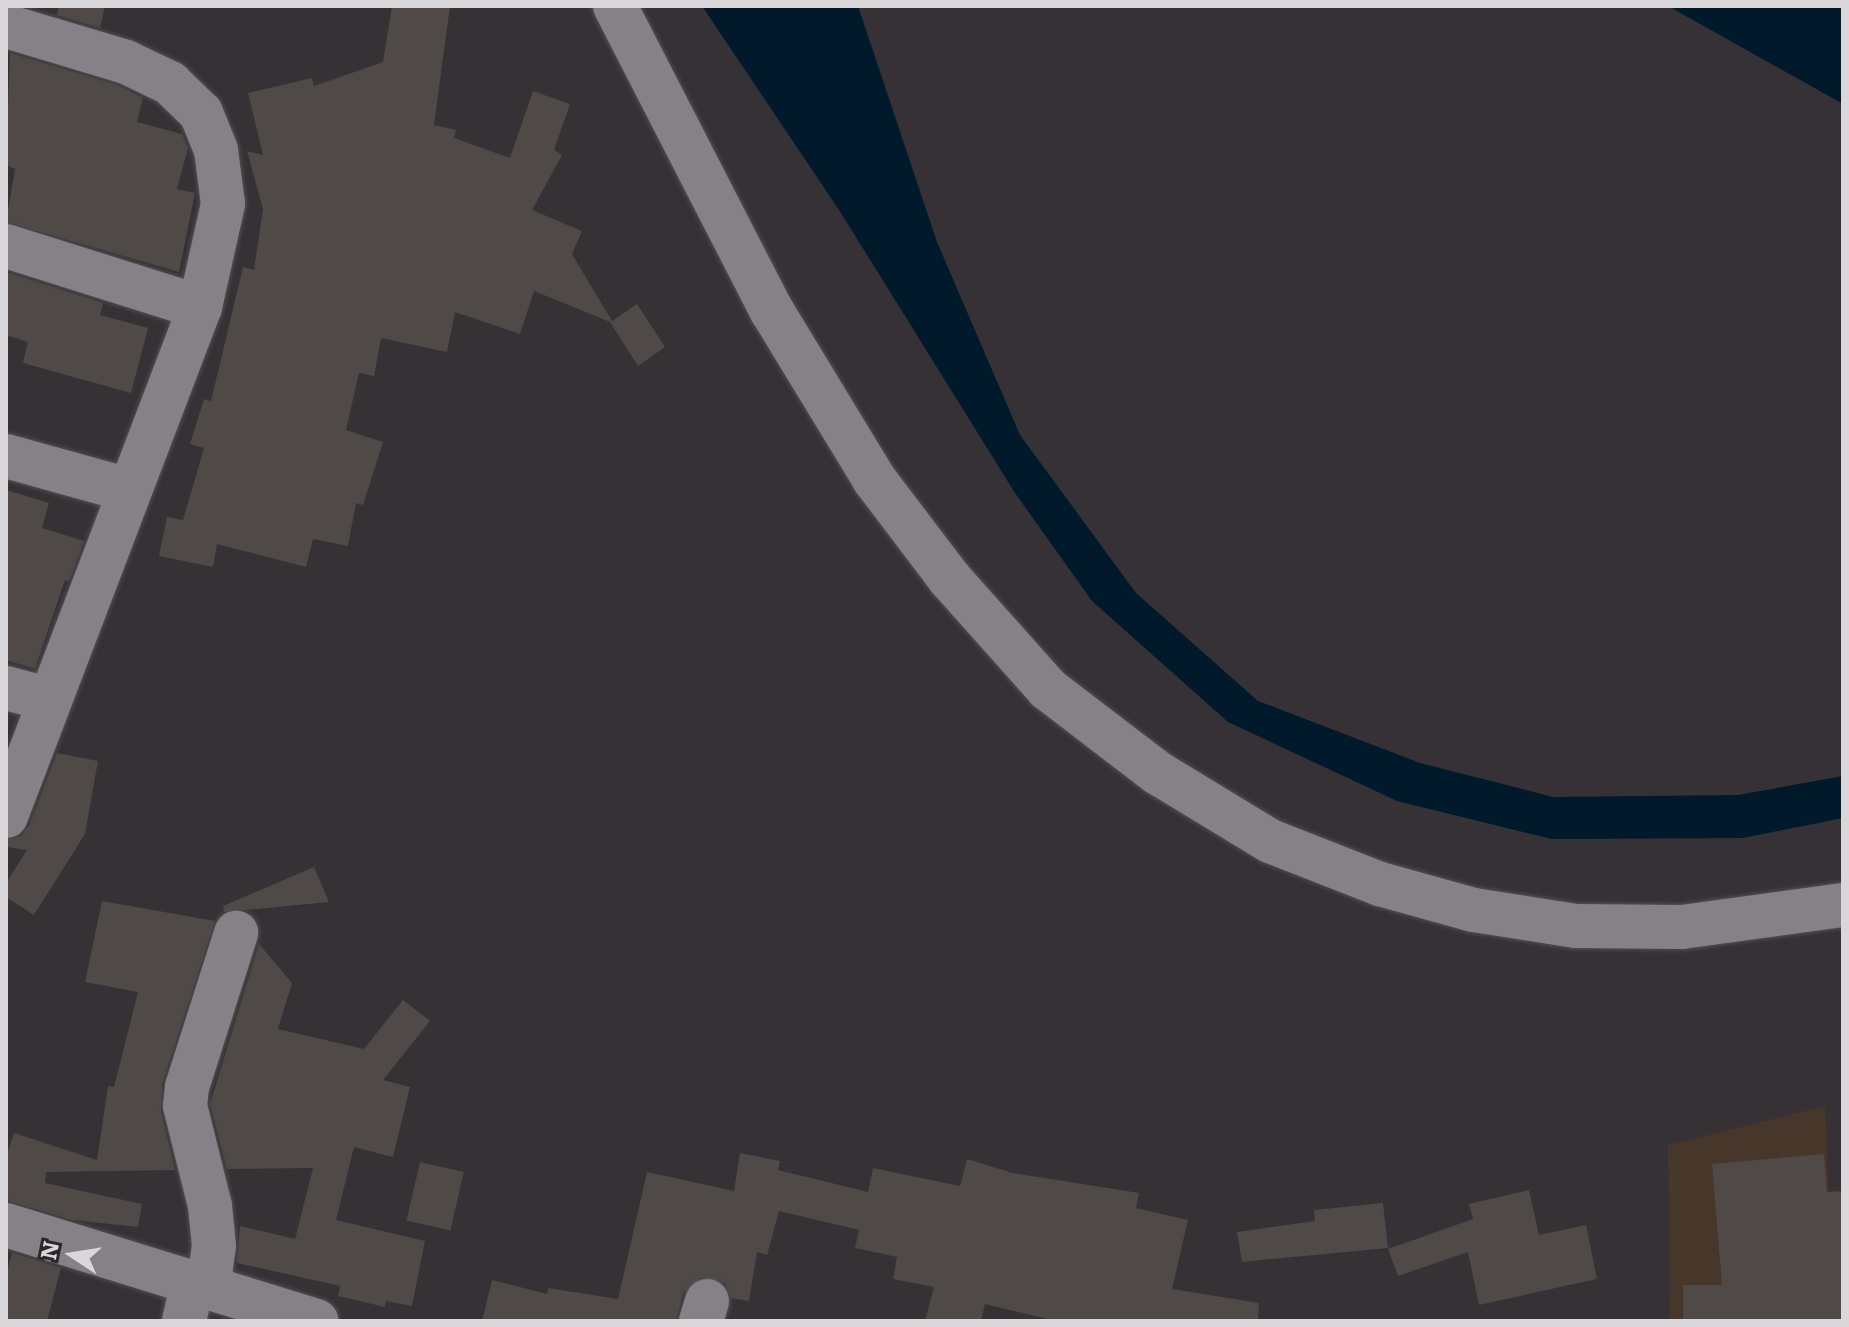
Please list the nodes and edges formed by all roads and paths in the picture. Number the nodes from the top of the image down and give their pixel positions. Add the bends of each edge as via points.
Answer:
1 (615, 6) edge
2 (6, 26) edge
3 (6, 246) edge
4 (200, 307) junction
5 (6, 456) edge
6 (129, 490) junction
7 (6, 688) edge
8 (48, 699) junction
9 (6, 816) edge
10 (1843, 905) edge
11 (236, 933) dead end
12 (6, 1225) edge
13 (195, 1297) edge
14 (316, 1321) edge

1 - 10 street via 772,311 874,479 950,579 1048,689 1158,773 1270,841 1380,884 1474,910 1576,926 1682,927
2 - 4 street via 126,62 170,83 201,113 216,150 223,204
3 - 4 street
4 - 6 street
5 - 6 street
6 - 8 street
7 - 8 street
8 - 9 street
11 - 13 street via 187,1087 185,1106 210,1206 214,1246
12 - 13 street
13 - 14 street

